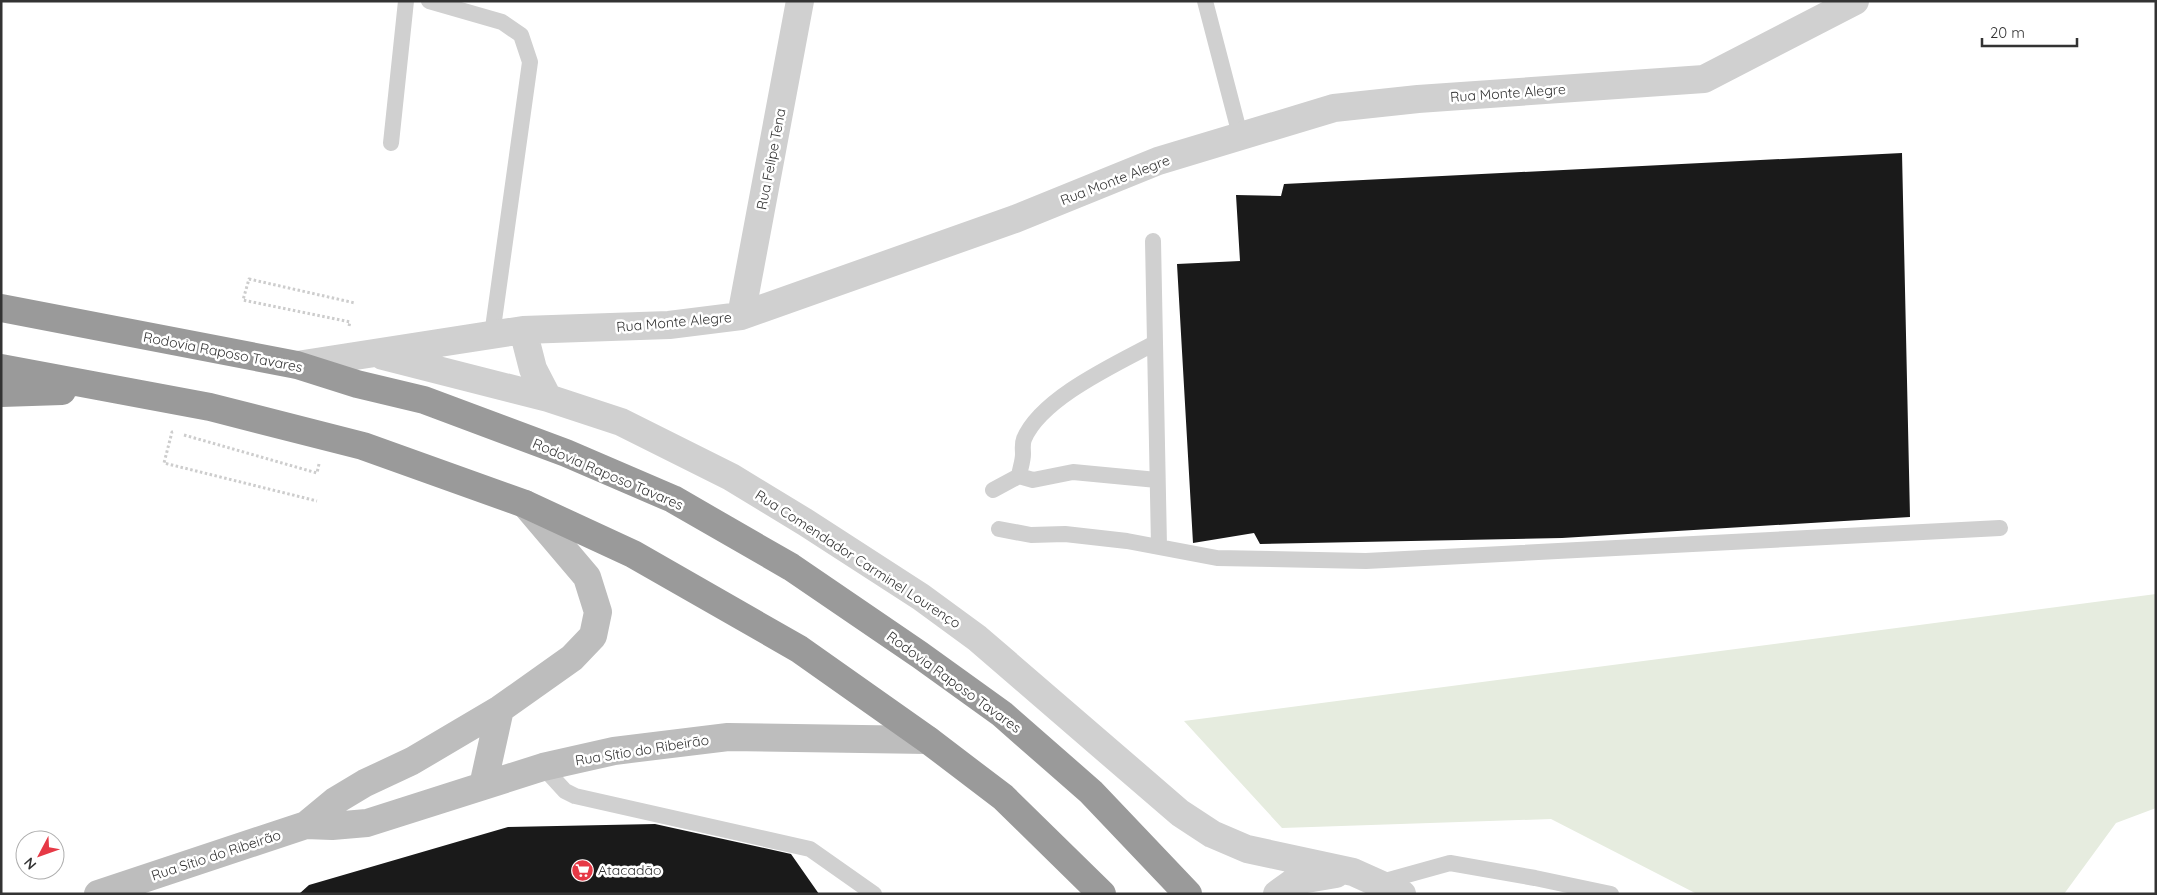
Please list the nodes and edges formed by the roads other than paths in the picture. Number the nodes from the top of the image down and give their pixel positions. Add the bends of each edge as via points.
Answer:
1 (406, 1) edge
2 (429, 1) edge
3 (800, 1) edge
4 (1205, 1) edge
5 (1856, 1) edge
6 (1240, 135) junction
7 (391, 143) dead end
8 (1153, 241) dead end
9 (1, 308) edge
10 (741, 316) junction
11 (523, 330) junction
12 (492, 335) junction
13 (1155, 343) junction
14 (369, 352) junction
15 (297, 365) junction
16 (1, 368) edge
17 (112, 389) junction
18 (1, 393) edge
19 (548, 398) junction
20 (1019, 476) junction
21 (1158, 480) junction
22 (993, 490) dead end
23 (525, 504) junction
24 (2000, 528) dead end
25 (999, 529) dead end
26 (1159, 546) junction
27 (500, 709) junction
28 (928, 740) junction
29 (543, 767) junction
30 (483, 786) junction
31 (306, 825) junction
32 (1353, 872) junction
33 (1390, 888) edge
34 (98, 894) edge
35 (874, 894) edge
36 (1102, 894) edge
37 (1188, 894) edge
38 (1277, 894) edge
39 (1612, 894) edge

1 - 7 lane
2 - 12 lane via 502,22 521,35 530,62
3 - 10 street, Rua Felipe Tena
4 - 6 lane
5 - 6 street, Rua Monte Alegre via 1704,79 1334,108
6 - 10 street, Rua Monte Alegre via 1158,161 1006,223
8 - 13 lane
9 - 15 highway, Rodovia Raposo Tavares
10 - 11 street, Rua Monte Alegre via 669,325
11 - 12 street, Rua Monte Alegre
11 - 19 street via 533,369
12 - 14 street, Rua Monte Alegre
13 - 20 lane via 1080,384 1029,427 1022,442
13 - 21 lane
14 - 15 street, Rua Monte Alegre
14 - 19 street, Rua Comendador Carminel Lourenço
15 - 37 highway, Rodovia Raposo Tavares via 424,400 566,453 673,499 791,567 1002,714 1091,792
16 - 17 highway
17 - 18 highway
17 - 23 highway via 210,407 363,446
19 - 32 street, Rua Comendador Carminel Lourenço via 622,422 730,477 921,597 976,638 1180,813 1212,834 1247,849
20 - 21 lane via 1033,480 1073,472
20 - 22 lane
21 - 26 lane
23 - 27 main road, Rua Sítio do Ribeirão via 587,577 598,612 593,636 572,658
23 - 28 highway via 633,554 799,649
24 - 26 lane via 1366,561 1217,558
25 - 26 lane
27 - 30 main road
27 - 31 main road, Rua Sítio do Ribeirão via 412,761 365,783 335,801
28 - 29 main road, Rua Sítio do Ribeirão via 728,738 614,751
28 - 36 highway via 1003,797
29 - 30 main road, Rua Sítio do Ribeirão
29 - 35 lane via 565,792 575,796 810,849
30 - 31 main road, Rua Sítio do Ribeirão via 367,823
31 - 34 main road, Rua Sítio do Ribeirão
32 - 33 street, Rua Comendador Carminel Lourenço
32 - 38 street via 1295,881
33 - 39 lane via 1450,863

